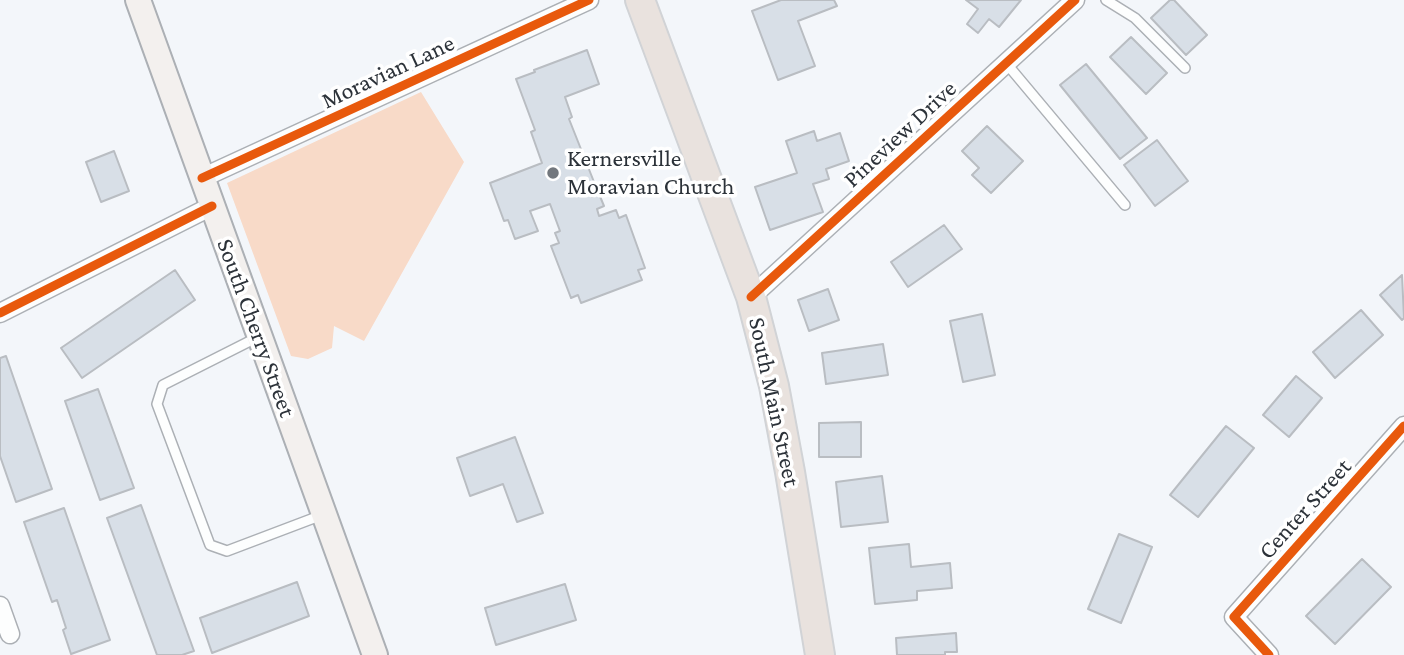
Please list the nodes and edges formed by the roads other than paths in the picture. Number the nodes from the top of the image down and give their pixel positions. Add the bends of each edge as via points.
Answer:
1 (138, 0) edge
2 (589, 0) edge
3 (1075, 0) edge
4 (1106, 0) edge
5 (642, 1) edge
6 (1006, 63) junction
7 (1185, 68) dead end
8 (202, 178) junction
9 (1125, 205) dead end
10 (212, 206) junction
11 (751, 297) junction
12 (0, 313) edge
13 (259, 336) junction
14 (1404, 426) edge
15 (323, 514) junction
16 (0, 606) edge
17 (10, 634) dead end
18 (374, 655) edge
19 (820, 655) edge
20 (1269, 655) edge

1 - 8 main road, South Cherry Street
2 - 8 street, Moravian Lane
3 - 6 street, Pineview Drive
4 - 7 lane via 1135,18
5 - 11 main road, South Main Street
6 - 9 lane
6 - 11 street, Pineview Drive
8 - 10 main road, South Cherry Street
10 - 12 street
10 - 13 main road, South Cherry Street
11 - 19 main road, South Main Street via 774,386
13 - 15 main road, South Cherry Street
13 - 15 lane via 163,385 157,404 210,545 226,551
14 - 20 street, Center Street via 1234,617
15 - 18 main road, South Cherry Street
16 - 17 street

